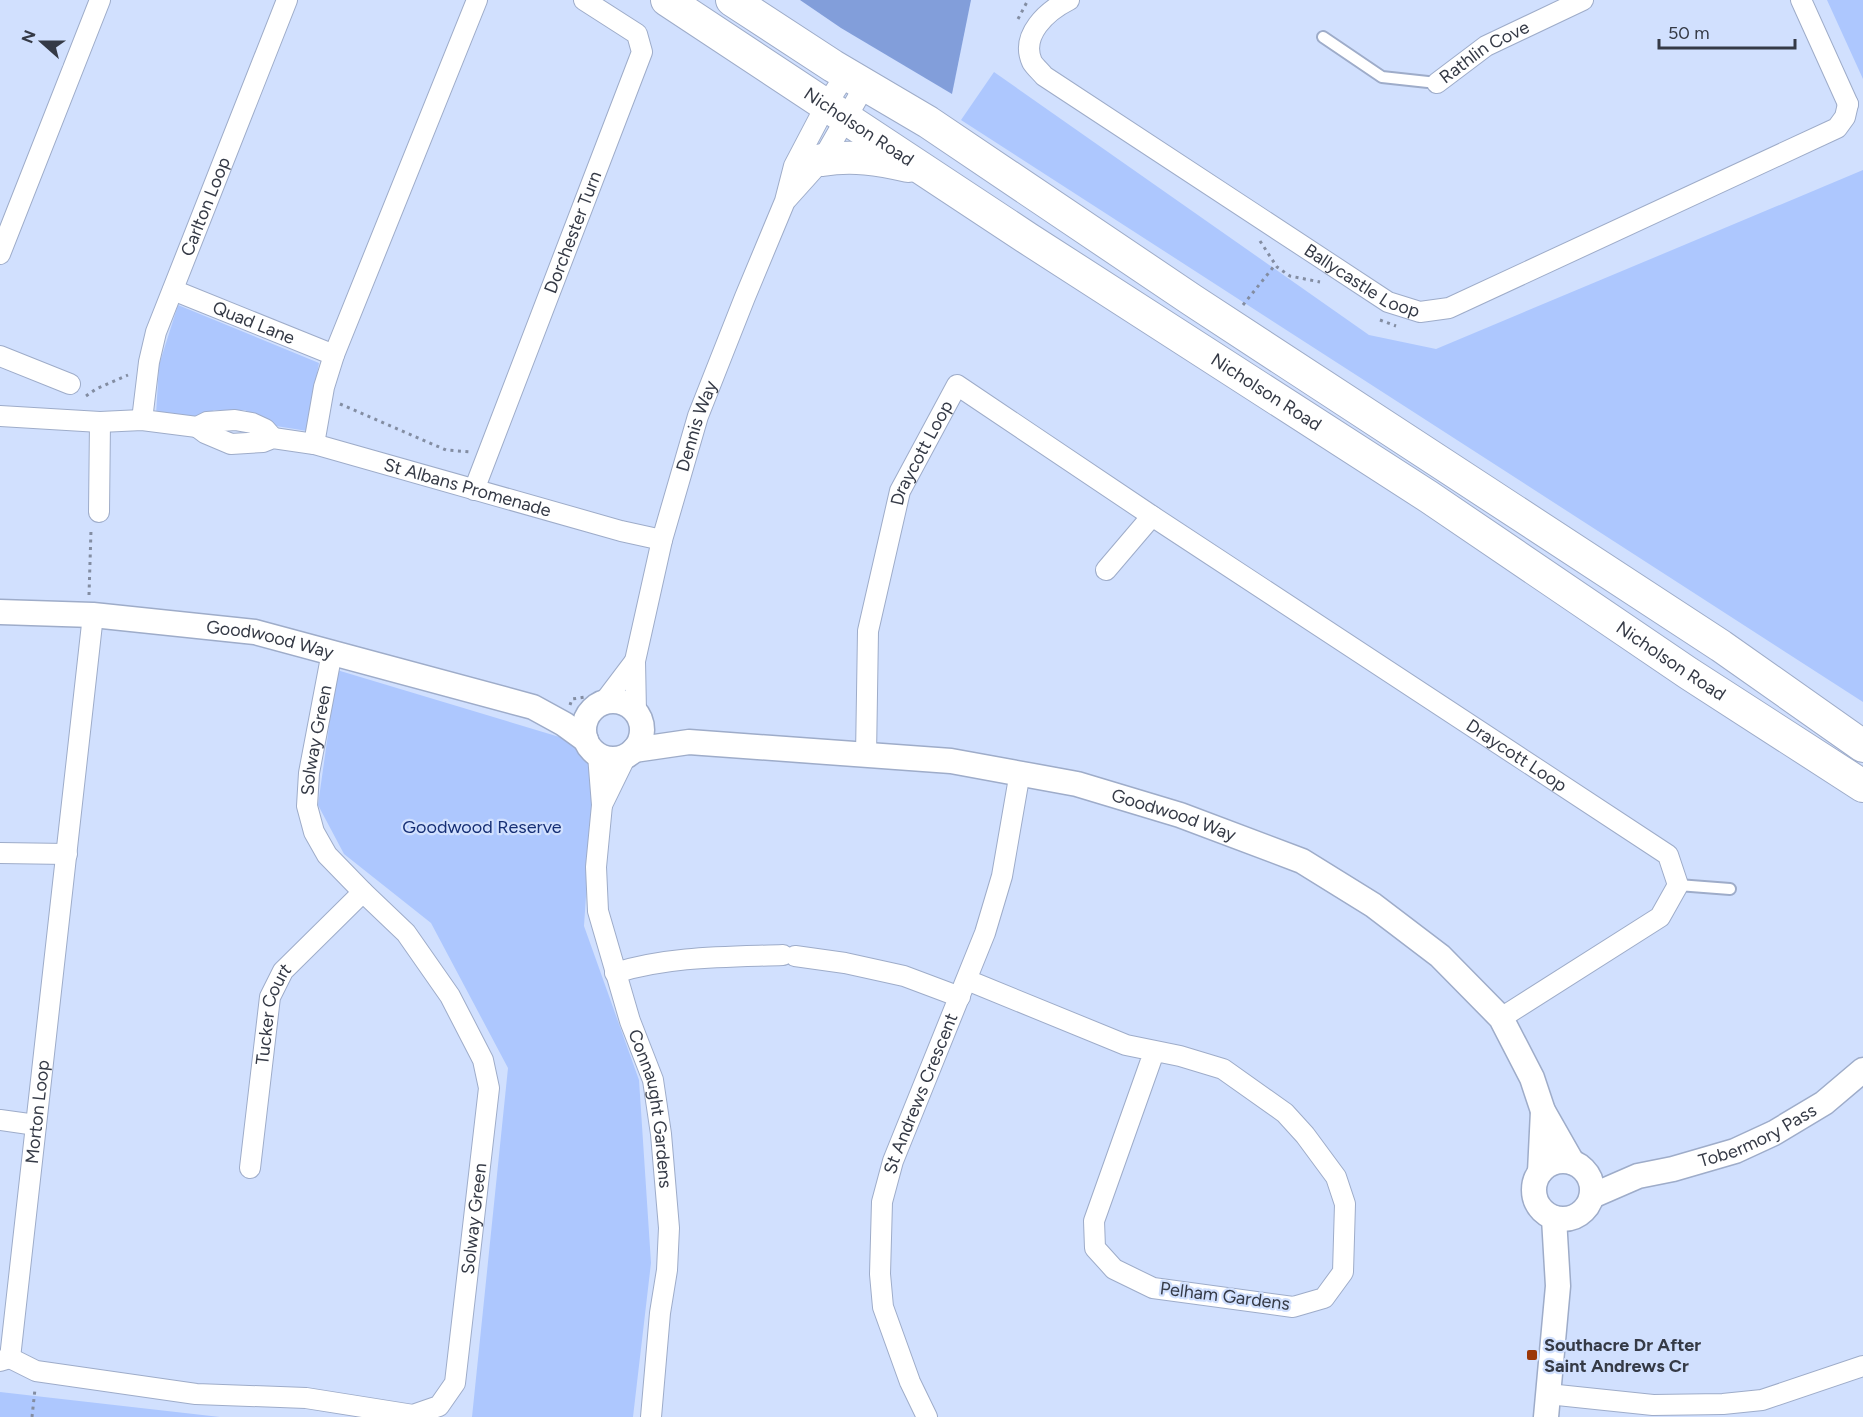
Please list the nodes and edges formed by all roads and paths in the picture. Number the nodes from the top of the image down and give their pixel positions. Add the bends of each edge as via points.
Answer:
1 (100, 0) edge
2 (287, 0) edge
3 (477, 0) edge
4 (584, 0) edge
5 (667, 0) edge
6 (732, 0) edge
7 (1069, 0) edge
8 (1583, 0) edge
9 (1801, 0) edge
10 (1323, 37) dead end
11 (855, 79) junction
12 (1437, 83) joint
13 (1855, 100) edge
14 (836, 111) junction
15 (822, 160) junction
16 (924, 170) junction
17 (785, 201) junction
18 (1258, 237) dead end
19 (0, 254) edge
20 (1275, 265) junction
21 (1322, 282) dead end
22 (172, 291) junction
23 (1238, 311) dead end
24 (1375, 316) dead end
25 (1402, 327) dead end
26 (334, 355) junction
27 (0, 356) edge
28 (70, 384) dead end
29 (0, 416) edge
30 (142, 420) junction
31 (100, 422) junction
32 (314, 444) junction
33 (474, 490) junction
34 (99, 512) joint
35 (1152, 516) junction
36 (663, 540) junction
37 (1106, 570) dead end
38 (0, 612) edge
39 (90, 615) junction
40 (332, 652) junction
41 (635, 661) junction
42 (589, 703) junction
43 (533, 707) junction
44 (639, 717) junction
45 (689, 742) junction
46 (1863, 746) edge
47 (592, 748) junction
48 (630, 753) junction
49 (866, 756) junction
50 (1020, 772) junction
51 (1863, 786) edge
52 (602, 806) junction
53 (0, 853) edge
54 (67, 854) junction
55 (1678, 885) junction
56 (1730, 889) dead end
57 (363, 892) junction
58 (615, 973) junction
59 (964, 989) junction
60 (1501, 1018) junction
61 (1154, 1052) junction
62 (1863, 1070) edge
63 (1543, 1111) junction
64 (0, 1120) edge
65 (36, 1125) junction
66 (1576, 1164) junction
67 (250, 1168) dead end
68 (1540, 1172) junction
69 (1638, 1176) junction
70 (1592, 1196) junction
71 (1578, 1216) junction
72 (1554, 1218) junction
73 (1558, 1286) junction
74 (5, 1359) edge
75 (1863, 1366) edge
76 (36, 1371) junction
77 (1547, 1406) edge
78 (1725, 1410) edge
79 (32, 1417) edge
80 (651, 1417) edge
81 (927, 1417) edge

1 - 19 street
2 - 22 street, Carlton Loop
3 - 26 street
4 - 33 street, Dorchester Turn via 637,34 642,52
5 - 14 main road, Nicholson Road
6 - 11 main road, Nicholson Road
7 - 13 street, Ballycastle Loop via 1032,32 1029,50 1033,63 1044,76 1388,302 1420,312 1449,308 1837,128
8 - 12 street, Rathlin Cove via 1486,46
9 - 13 street
10 - 12 lane, Rathlin Cove via 1382,76
11 - 14 street, Dennis Way
11 - 46 main road, Nicholson Road via 928,122 1711,640
14 - 15 street, Dennis Way
14 - 16 main road, Nicholson Road
14 - 17 street, Dennis Way via 794,166
15 - 16 main road via 879,159
15 - 17 street, Dennis Way
16 - 51 main road, Nicholson Road via 1429,497
17 - 36 street, Dennis Way via 698,416
18 - 20 path
20 - 21 path via 1298,279
20 - 23 path
22 - 26 street, Quad Lane
22 - 30 street, Carlton Loop via 156,332
24 - 25 path
26 - 32 street
27 - 28 street
29 - 31 street, St Albans Promenade
30 - 31 street, St Albans Promenade
30 - 32 street, St Albans Promenade via 197,427 231,444 273,438
31 - 34 street
32 - 33 street, St Albans Promenade
33 - 36 street, St Albans Promenade
34 - 39 path via 92,516
35 - 37 street
35 - 49 street, Draycott Loop via 957,385 900,491 868,631
35 - 55 street, Draycott Loop via 1668,855
36 - 41 street, Dennis Way
38 - 39 street, Goodwood Way
39 - 40 street, Goodwood Way via 255,632
39 - 54 street, Morton Loop
40 - 43 street, Goodwood Way
40 - 57 street, Solway Green via 309,773 307,806 314,832 327,855
41 - 42 street, Dennis Way
41 - 44 street, Dennis Way
42 - 43 street, Goodwood Way
42 - 44 street, Goodwood Way via 620,701
42 - 47 street via 584,727
43 - 47 street, Goodwood Way via 564,724
44 - 45 street, Goodwood Way
44 - 48 street via 642,737
45 - 48 street, Goodwood Way
45 - 49 street, Goodwood Way
47 - 48 street, Goodwood Way via 607,759
47 - 52 street, Connaught Gardens
48 - 52 street, Connaught Gardens
49 - 50 street, Goodwood Way via 951,761
50 - 59 street, St Andrews Crescent via 1002,876
50 - 60 street, Goodwood Way via 1077,784 1180,815 1302,861 1374,905 1440,956
52 - 58 street, Connaught Gardens via 596,867 598,911
53 - 54 street
54 - 65 street, Morton Loop
55 - 56 lane
55 - 60 street via 1660,917
57 - 67 street, Tucker Court via 283,971 270,997
57 - 76 street, Solway Green via 406,933 450,996 483,1060 489,1088 455,1383 439,1406 413,1415 306,1398 196,1394
58 - 59 street, Pelham Gardens via 674,961 789,955
58 - 80 street, Connaught Gardens via 653,1080 669,1228
59 - 61 street, Pelham Gardens
59 - 81 street, St Andrews Crescent via 893,1161 882,1202 883,1307
60 - 63 street, Goodwood Way via 1532,1078
61 - 61 street, Pelham Gardens via 1223,1069 1285,1113 1336,1177 1345,1204 1343,1272 1324,1298 1293,1307 1154,1288 1114,1269 1095,1248 1094,1221
62 - 69 street, Tobermory Pass via 1824,1103 1774,1133 1735,1151
63 - 66 street, Goodwood Way
63 - 68 street, Goodwood Way
64 - 65 street
65 - 74 street, Morton Loop
66 - 68 street via 1559,1161
66 - 69 street, Tobermory Pass
66 - 70 street via 1588,1174
68 - 72 street via 1535,1198 1544,1212
69 - 70 street, Tobermory Pass
70 - 71 street
71 - 72 street
71 - 73 street
72 - 73 street
73 - 77 street
74 - 76 street, Solway Green
75 - 78 street
76 - 79 path
77 - 78 street via 1653,1405

